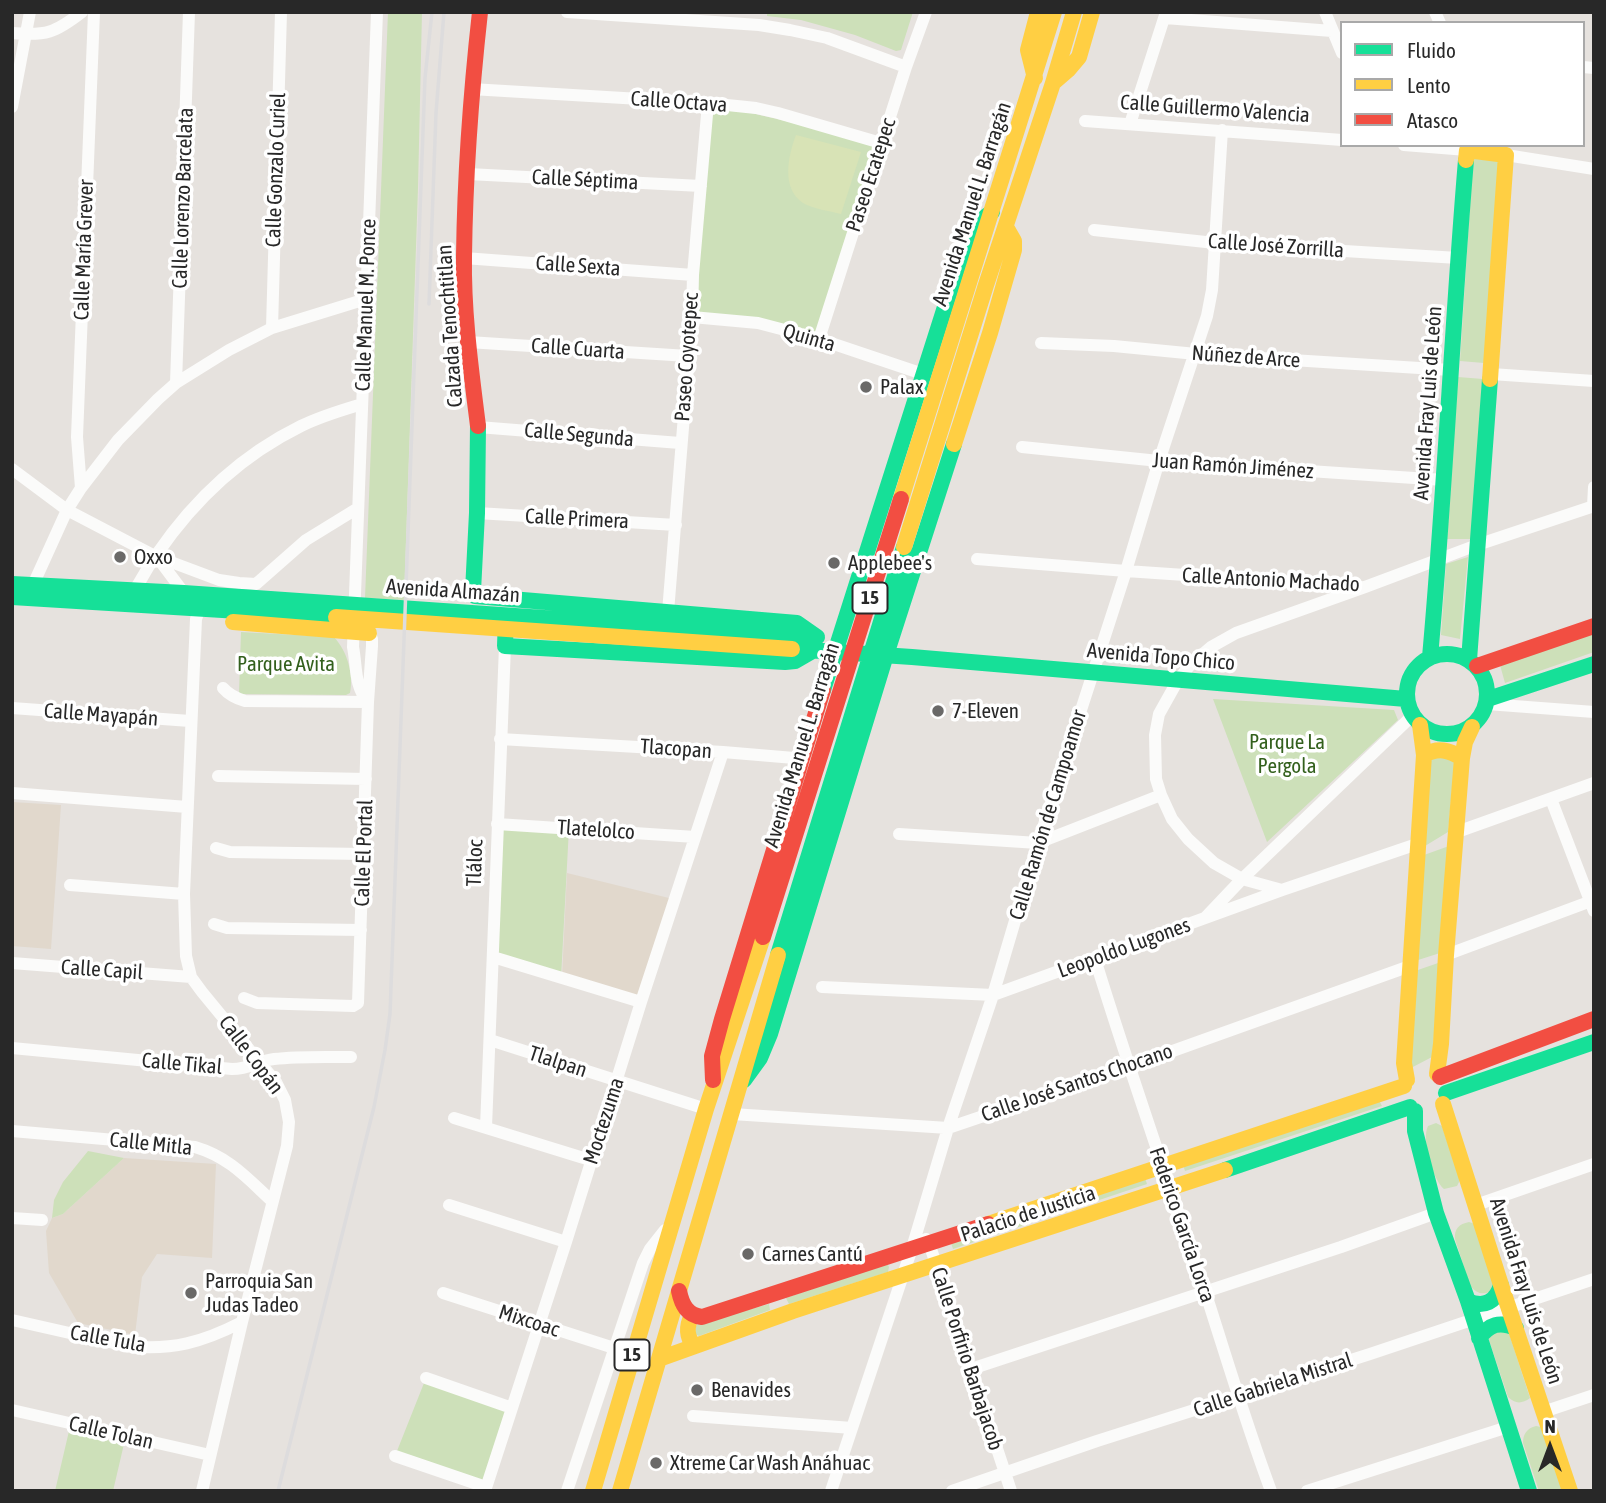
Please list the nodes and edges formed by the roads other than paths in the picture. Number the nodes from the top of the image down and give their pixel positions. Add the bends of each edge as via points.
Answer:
1 (30, 12) edge
2 (82, 12) edge
3 (94, 12) edge
4 (189, 12) edge
5 (281, 12) edge
6 (377, 12) edge
7 (480, 12) edge
8 (567, 12) edge
9 (926, 12) edge
10 (1038, 12) edge
11 (1074, 12) edge
12 (1093, 12) edge
13 (1325, 12) edge
14 (1166, 15) edge
15 (1053, 18) edge
16 (1332, 31) junction
17 (19, 33) edge
18 (1340, 49) edge
19 (906, 67) junction
20 (1035, 78) junction
21 (1053, 83) junction
22 (471, 89) junction
23 (708, 103) junction
24 (12, 107) edge
25 (1085, 121) dead end
26 (1130, 124) junction
27 (1223, 130) junction
28 (1340, 140) edge
29 (881, 143) junction
30 (1429, 147) edge
31 (1467, 150) junction
32 (1506, 155) junction
33 (1594, 169) edge
34 (468, 174) junction
35 (701, 186) junction
36 (992, 212) junction
37 (1006, 227) junction
38 (1094, 230) dead end
39 (1215, 243) junction
40 (464, 258) junction
41 (1458, 258) junction
42 (693, 275) junction
43 (366, 299) junction
44 (692, 317) junction
45 (272, 328) junction
46 (819, 339) junction
47 (468, 342) junction
48 (1041, 343) dead end
49 (1196, 354) junction
50 (688, 356) junction
51 (1451, 370) junction
52 (1491, 373) junction
53 (923, 374) junction
54 (1594, 381) edge
55 (176, 383) junction
56 (362, 404) junction
57 (478, 427) junction
58 (680, 443) junction
59 (1021, 447) dead end
60 (1159, 461) junction
61 (12, 469) edge
62 (1444, 480) junction
63 (1594, 487) edge
64 (81, 488) junction
65 (1593, 506) edge
66 (358, 508) junction
67 (67, 510) junction
68 (477, 513) junction
69 (877, 517) junction
70 (676, 525) junction
71 (926, 533) junction
72 (1477, 545) junction
73 (155, 556) junction
74 (977, 559) dead end
75 (1439, 560) junction
76 (1126, 571) junction
77 (12, 583) edge
78 (33, 585) junction
79 (1365, 587) junction
80 (134, 591) junction
81 (187, 593) junction
82 (12, 597) edge
83 (507, 599) junction
84 (573, 605) junction
85 (201, 612) junction
86 (668, 612) junction
87 (1594, 626) edge
88 (361, 632) junction
89 (765, 640) junction
90 (816, 643) junction
91 (837, 645) junction
92 (505, 646) junction
93 (888, 648) junction
94 (571, 650) junction
95 (1430, 657) junction
96 (1473, 663) junction
97 (1594, 664) edge
98 (1093, 672) junction
99 (1178, 680) junction
100 (223, 688) dead end
101 (1406, 699) junction
102 (1488, 701) junction
103 (368, 702) junction
104 (12, 708) edge
105 (1594, 712) edge
106 (190, 721) junction
107 (1416, 721) junction
108 (1472, 727) junction
109 (500, 739) junction
110 (723, 752) junction
111 (1424, 755) junction
112 (1462, 758) junction
113 (801, 759) junction
114 (852, 765) junction
115 (218, 776) dead end
116 (366, 779) junction
117 (1594, 783) edge
118 (12, 793) edge
119 (1161, 795) junction
120 (1551, 799) junction
121 (187, 807) junction
122 (497, 824) junction
123 (1457, 832) junction
124 (898, 834) dead end
125 (695, 837) junction
126 (1038, 843) junction
127 (1417, 844) junction
128 (216, 848) dead end
129 (363, 854) junction
130 (1242, 879) junction
131 (70, 885) dead end
132 (1282, 890) junction
133 (184, 894) junction
134 (1592, 904) edge
135 (1205, 918) junction
136 (214, 924) dead end
137 (361, 930) junction
138 (1446, 955) junction
139 (493, 957) junction
140 (1095, 959) junction
141 (12, 963) edge
142 (1410, 966) junction
143 (191, 977) junction
144 (822, 987) dead end
145 (993, 995) junction
146 (244, 998) dead end
147 (641, 1002) junction
148 (1594, 1019) edge
149 (490, 1040) junction
150 (1594, 1042) edge
151 (12, 1048) edge
152 (351, 1057) dead end
153 (261, 1063) junction
154 (1128, 1067) junction
155 (1438, 1076) junction
156 (617, 1081) junction
157 (1406, 1083) junction
158 (740, 1085) junction
159 (713, 1090) junction
160 (1445, 1106) junction
161 (706, 1109) junction
162 (1412, 1109) junction
163 (732, 1114) junction
164 (454, 1118) dead end
165 (486, 1128) junction
166 (948, 1128) junction
167 (12, 1131) edge
168 (1415, 1131) junction
169 (590, 1160) junction
170 (1594, 1164) edge
171 (1163, 1167) junction
172 (1170, 1189) junction
173 (272, 1201) junction
174 (449, 1205) dead end
175 (1476, 1205) junction
176 (1436, 1213) junction
177 (12, 1218) edge
178 (673, 1219) junction
179 (42, 1220) dead end
180 (917, 1230) junction
181 (566, 1242) junction
182 (929, 1242) junction
183 (912, 1248) junction
184 (937, 1266) junction
185 (901, 1277) junction
186 (1594, 1279) edge
187 (1501, 1286) junction
188 (784, 1290) junction
189 (679, 1291) junction
190 (1205, 1291) junction
191 (443, 1293) dead end
192 (766, 1296) junction
193 (1468, 1301) junction
194 (1508, 1307) junction
195 (793, 1311) junction
196 (692, 1315) junction
197 (772, 1319) junction
198 (1473, 1319) junction
199 (12, 1320) edge
200 (242, 1322) junction
201 (540, 1325) junction
202 (1516, 1328) junction
203 (1479, 1338) junction
204 (694, 1346) junction
205 (614, 1348) junction
206 (659, 1359) junction
207 (971, 1369) junction
208 (426, 1378) dead end
209 (1594, 1395) edge
210 (1238, 1396) junction
211 (512, 1408) junction
212 (12, 1410) edge
213 (1543, 1412) junction
214 (693, 1416) dead end
215 (1508, 1427) junction
216 (852, 1428) junction
217 (211, 1455) junction
218 (395, 1456) dead end
219 (1004, 1473) junction
220 (485, 1489) edge
221 (202, 1491) edge
222 (568, 1491) edge
223 (593, 1491) edge
224 (620, 1491) edge
225 (831, 1491) edge
226 (952, 1491) edge
227 (1011, 1491) edge
228 (1271, 1491) edge
229 (1307, 1491) edge
230 (1529, 1491) edge
231 (1570, 1491) edge

1 - 17 street
2 - 17 street via 53,32
3 - 64 street, Calle María Grever via 77,437
4 - 55 street, Calle Lorenzo Barcelata
5 - 45 street, Calle Gonzalo Curiel
6 - 43 street, Calle Manuel M. Ponce
7 - 22 main road, Calzada Tenochtitlan
8 - 19 street via 790,30 827,38
9 - 19 street, Paseo Ecatepec
10 - 20 main road via 1028,50
11 - 21 main road, Avenida Manuel L. Barragán / 15
12 - 21 main road via 1079,57
13 - 16 street
14 - 16 street
14 - 26 street
15 - 20 main road, Avenida Manuel L. Barragán / 15
16 - 18 street
17 - 24 street
19 - 29 street, Paseo Ecatepec
20 - 36 main road, Avenida Manuel L. Barragán / 15
21 - 37 main road, Avenida Manuel L. Barragán / 15
22 - 23 street, Calle Octava
22 - 34 main road, Calzada Tenochtitlan
23 - 29 street, Calle Octava via 778,113
23 - 35 street, Paseo Coyotepec
25 - 26 street, Calle Guillermo Valencia
26 - 27 street, Calle Guillermo Valencia
27 - 28 street, Calle Guillermo Valencia
27 - 39 street, Calle Ramón de Campoamor
29 - 46 street, Paseo Ecatepec
30 - 31 street
31 - 32 main road
31 - 41 main road, Avenida Fray Luis de León
32 - 33 street
32 - 52 main road
34 - 35 street, Calle Séptima
34 - 40 main road, Calzada Tenochtitlan
35 - 42 street, Paseo Coyotepec
36 - 53 main road via 974,225
36 - 159 main road, Avenida Manuel L. Barragán / 15
37 - 71 main road via 1014,241 1012,260
37 - 158 main road, Avenida Manuel L. Barragán / 15
38 - 39 street, Calle José Zorrilla
39 - 41 street, Calle José Zorrilla
39 - 49 street, Calle Ramón de Campoamor via 1212,290
40 - 42 street, Calle Sexta
40 - 47 main road, Calzada Tenochtitlan
41 - 51 main road, Avenida Fray Luis de León
42 - 44 street, Paseo Coyotepec
43 - 45 street
43 - 56 street, Calle Manuel M. Ponce
44 - 46 street, Quinta via 758,323
44 - 50 street, Paseo Coyotepec
45 - 55 street
46 - 53 street, Quinta
47 - 50 street, Calle Cuarta
47 - 57 main road, Calzada Tenochtitlan
48 - 49 street, Núñez de Arce
49 - 51 street, Núñez de Arce
49 - 60 street, Calle Ramón de Campoamor
50 - 58 street, Paseo Coyotepec
51 - 62 main road, Avenida Fray Luis de León
52 - 54 street
52 - 72 main road
53 - 69 main road
55 - 64 street via 118,440
56 - 66 street, Calle Manuel M. Ponce
56 - 73 street via 302,425 235,468 192,508
57 - 58 street, Calle Segunda
57 - 68 main road, Calzada Tenochtitlan
58 - 70 street, Paseo Coyotepec
59 - 60 street, Juan Ramón Jiménez
60 - 62 street, Juan Ramón Jiménez
60 - 76 street, Calle Ramón de Campoamor
61 - 67 street
62 - 75 main road, Avenida Fray Luis de León
63 - 65 street
64 - 67 street
65 - 72 street, Calle Antonio Machado
66 - 73 street via 306,540 256,584 219,580
66 - 88 street, Calle Manuel M. Ponce via 355,598
67 - 73 street
67 - 78 street
68 - 70 street, Calle Primera
68 - 83 main road, Calzada Tenochtitlan via 473,592 475,596
69 - 71 main road
69 - 91 main road
70 - 86 street, Paseo Coyotepec
71 - 93 main road
72 - 75 street, Calle Antonio Machado
72 - 96 main road
73 - 80 street
73 - 81 street
74 - 76 street, Calle Antonio Machado
75 - 79 street, Calle Antonio Machado
75 - 95 main road, Avenida Fray Luis de León
76 - 79 street, Calle Antonio Machado
76 - 98 street, Calle Ramón de Campoamor
77 - 78 main road, Avenida Almazán
78 - 80 main road, Avenida Almazán
79 - 99 street via 1236,633 1210,647
80 - 81 main road, Avenida Almazán
81 - 89 main road, Avenida Almazán
82 - 85 main road
83 - 84 main road
83 - 92 main road, Tláloc
84 - 86 main road
84 - 94 main road
85 - 88 main road
85 - 89 main road, Avenida Almazán
85 - 106 street, Calle Copán
86 - 90 main road via 797,623
87 - 96 main road
88 - 103 street, Calle El Portal via 372,646
88 - 103 street, Calle El Portal via 353,647 357,682
89 - 90 main road, Avenida Almazán
90 - 91 main road, Avenida Almazán
90 - 94 main road via 795,661 785,663
91 - 93 main road, Avenida Almazán
91 - 113 main road
92 - 94 main road
92 - 109 street, Tláloc
93 - 98 main road, Avenida Topo Chico via 912,657
93 - 114 main road
95 - 96 main road via 1457,655
95 - 101 main road via 1411,675
96 - 102 main road via 1488,687
97 - 102 main road
98 - 99 main road, Avenida Topo Chico
98 - 126 street, Calle Ramón de Campoamor
99 - 101 main road, Avenida Topo Chico
99 - 119 street via 1159,714 1155,735
100 - 103 street via 245,701
101 - 107 main road
102 - 105 street
102 - 108 main road
103 - 116 street, Calle El Portal
104 - 106 street, Calle Mayapán
106 - 121 street, Calle Copán
107 - 108 main road via 1436,734 1455,734
107 - 111 main road
107 - 130 street
108 - 112 main road
109 - 110 street, Tlacopan
109 - 122 street, Tláloc
110 - 113 street, Tlacopan
110 - 125 street, Moctezuma
111 - 112 main road via 1443,749
111 - 127 main road
112 - 123 main road
113 - 114 street, Tlacopan
113 - 159 main road via 712,1056
114 - 158 main road via 770,1034 760,1058
115 - 116 street
116 - 129 street, Calle El Portal
117 - 120 street
118 - 121 street
119 - 126 street
119 - 130 street via 1188,839 1214,863
120 - 123 street
120 - 134 street
121 - 133 street, Calle Copán
122 - 125 street, Tlatelolco
122 - 139 street, Tláloc
123 - 138 main road
124 - 126 street
125 - 147 street, Moctezuma
126 - 145 street, Calle Ramón de Campoamor
127 - 132 street, Leopoldo Lugones
127 - 142 main road
128 - 129 street
129 - 137 street, Calle El Portal
130 - 132 street
130 - 135 street
131 - 133 street
132 - 135 street, Leopoldo Lugones
133 - 143 street, Calle Copán
134 - 138 street
135 - 140 street, Leopoldo Lugones
136 - 137 street
137 - 146 street, Calle El Portal via 357,1004 257,1003
138 - 155 main road
139 - 147 street
139 - 149 street, Tláloc
140 - 145 street, Leopoldo Lugones
140 - 154 street, Federico García Lorca
141 - 143 street, Calle Capil
142 - 154 street, Calle José Santos Chocano
142 - 157 main road
143 - 153 street, Calle Copán
144 - 145 street, Leopoldo Lugones
145 - 166 street, Calle Ramón de Campoamor
147 - 156 street, Moctezuma
148 - 155 main road
149 - 156 street, Tlalpan
149 - 165 street, Tláloc
150 - 160 main road
151 - 153 street, Calle Tikal via 232,1069
152 - 153 street, Calle Tikal via 282,1058
153 - 173 street, Calle Copán via 285,1100 289,1122
154 - 166 street, Calle José Santos Chocano
154 - 171 street, Federico García Lorca
155 - 157 main road via 1417,1072
155 - 160 main road via 1446,1087
156 - 161 street, Tlalpan
156 - 169 street, Moctezuma
157 - 162 main road via 1404,1098
157 - 171 main road, Palacio de Justicia
158 - 163 main road, Avenida Manuel L. Barragán / 15
159 - 161 main road, Avenida Manuel L. Barragán / 15
160 - 162 main road via 1433,1112
160 - 168 main road via 1444,1117 1425,1119
160 - 175 main road, Avenida Fray Luis de León
161 - 178 main road, Avenida Manuel L. Barragán / 15
162 - 168 main road
162 - 172 main road, Palacio de Justicia
163 - 166 street, Calle José Santos Chocano
163 - 189 main road, Avenida Manuel L. Barragán / 15
164 - 165 street
165 - 169 street
166 - 180 street, Calle Ramón de Campoamor
167 - 173 street, Calle Mitla via 195,1147 227,1161
168 - 176 main road
169 - 181 street, Moctezuma
170 - 175 street
171 - 172 street, Federico García Lorca
171 - 182 main road, Palacio de Justicia
172 - 184 main road, Palacio de Justicia
172 - 190 street, Federico García Lorca
173 - 200 street, Calle Copán
174 - 181 street
175 - 187 main road, Avenida Fray Luis de León
176 - 190 street
176 - 193 main road
177 - 179 street
178 - 205 street via 643,1263
178 - 223 main road, Avenida Manuel L. Barragán / 15
180 - 182 street, Calle Porfirio Barbajacob
180 - 183 street, Calle Ramón de Campoamor
181 - 201 street, Moctezuma
182 - 183 main road, Palacio de Justicia
182 - 184 street, Calle Porfirio Barbajacob
183 - 185 street, Calle Ramón de Campoamor
183 - 188 main road, Palacio de Justicia
184 - 185 main road, Palacio de Justicia
184 - 207 street, Calle Porfirio Barbajacob
185 - 195 main road, Palacio de Justicia
185 - 216 street, Calle Ramón de Campoamor
186 - 194 street, Calle Gabriela Mistral
187 - 193 main road via 1489,1303
187 - 194 main road, Avenida Fray Luis de León
188 - 192 main road, Palacio de Justicia
188 - 195 main road via 782,1303
189 - 196 main road
189 - 206 main road, Avenida Manuel L. Barragán / 15
190 - 207 street
190 - 210 street, Federico García Lorca
191 - 201 street, Mixcoac
192 - 196 main road, Palacio de Justicia via 702,1317
192 - 197 main road via 775,1306
193 - 198 main road
194 - 198 street, Calle Gabriela Mistral
194 - 202 main road, Avenida Fray Luis de León
195 - 197 main road, Palacio de Justicia
196 - 204 main road via 687,1331
197 - 204 main road, Palacio de Justicia
198 - 203 main road
198 - 210 street, Calle Gabriela Mistral
199 - 200 street, Calle Tula via 144,1348 204,1340
200 - 217 street, Calle Copán
201 - 205 street, Mixcoac
201 - 211 street, Moctezuma
202 - 203 main road via 1494,1324
202 - 213 main road, Avenida Fray Luis de León
203 - 215 main road
204 - 206 main road, Palacio de Justicia
205 - 222 street
206 - 224 main road, Avenida Manuel L. Barragán / 15
207 - 219 street, Calle Porfirio Barbajacob
208 - 211 street
209 - 213 street
210 - 219 street, Calle Gabriela Mistral
210 - 228 street, Federico García Lorca
211 - 220 street, Moctezuma
212 - 217 street, Calle Tolan
213 - 231 main road, Avenida Fray Luis de León
214 - 216 street
215 - 229 street
215 - 230 main road
216 - 225 street, Calle Ramón de Campoamor
217 - 221 street, Calle Copán
218 - 220 street
219 - 226 street, Calle Gabriela Mistral
219 - 227 street, Calle Porfirio Barbajacob

